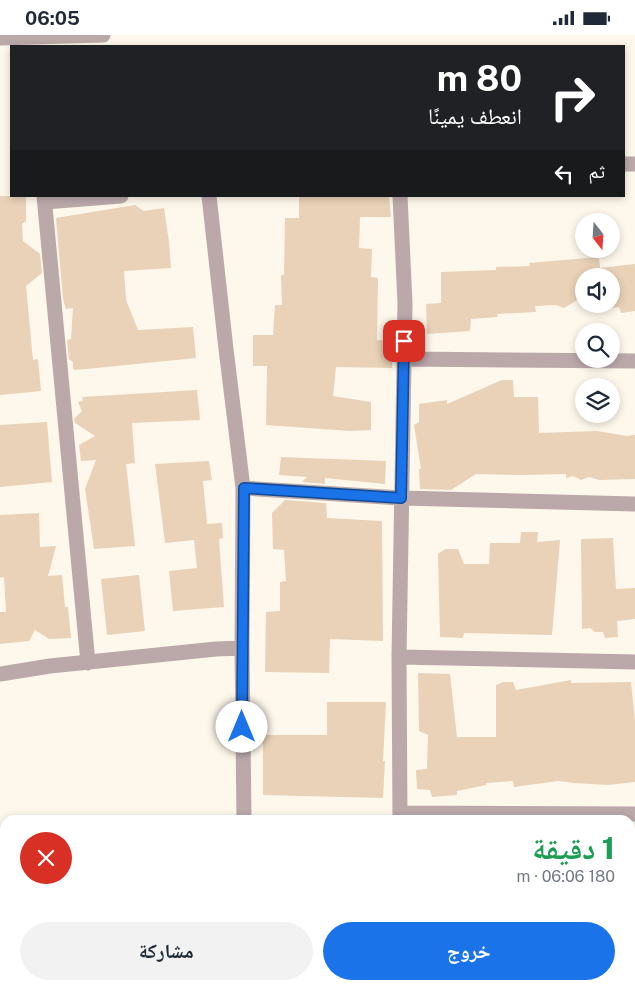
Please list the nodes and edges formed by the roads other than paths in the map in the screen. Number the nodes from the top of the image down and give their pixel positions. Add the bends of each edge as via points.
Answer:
1 (102, 35) edge
2 (0, 38) edge
3 (27, 42) edge
4 (96, 197) edge
5 (209, 197) edge
6 (400, 197) edge
7 (45, 199) edge
8 (404, 359) junction
9 (635, 361) edge
10 (244, 488) junction
11 (401, 498) junction
12 (635, 504) edge
13 (242, 648) junction
14 (399, 657) junction
15 (635, 662) edge
16 (88, 663) junction
17 (0, 673) edge
18 (635, 814) edge
19 (244, 815) edge
20 (400, 815) edge
21 (518, 815) edge

1 - 3 street
2 - 3 street
4 - 7 street
5 - 10 street
6 - 8 street
7 - 16 street
8 - 9 street
8 - 11 street
10 - 11 street
10 - 13 street
11 - 12 street
11 - 14 street
13 - 16 street
13 - 19 street
14 - 15 street
14 - 20 street
16 - 17 street
18 - 21 street

